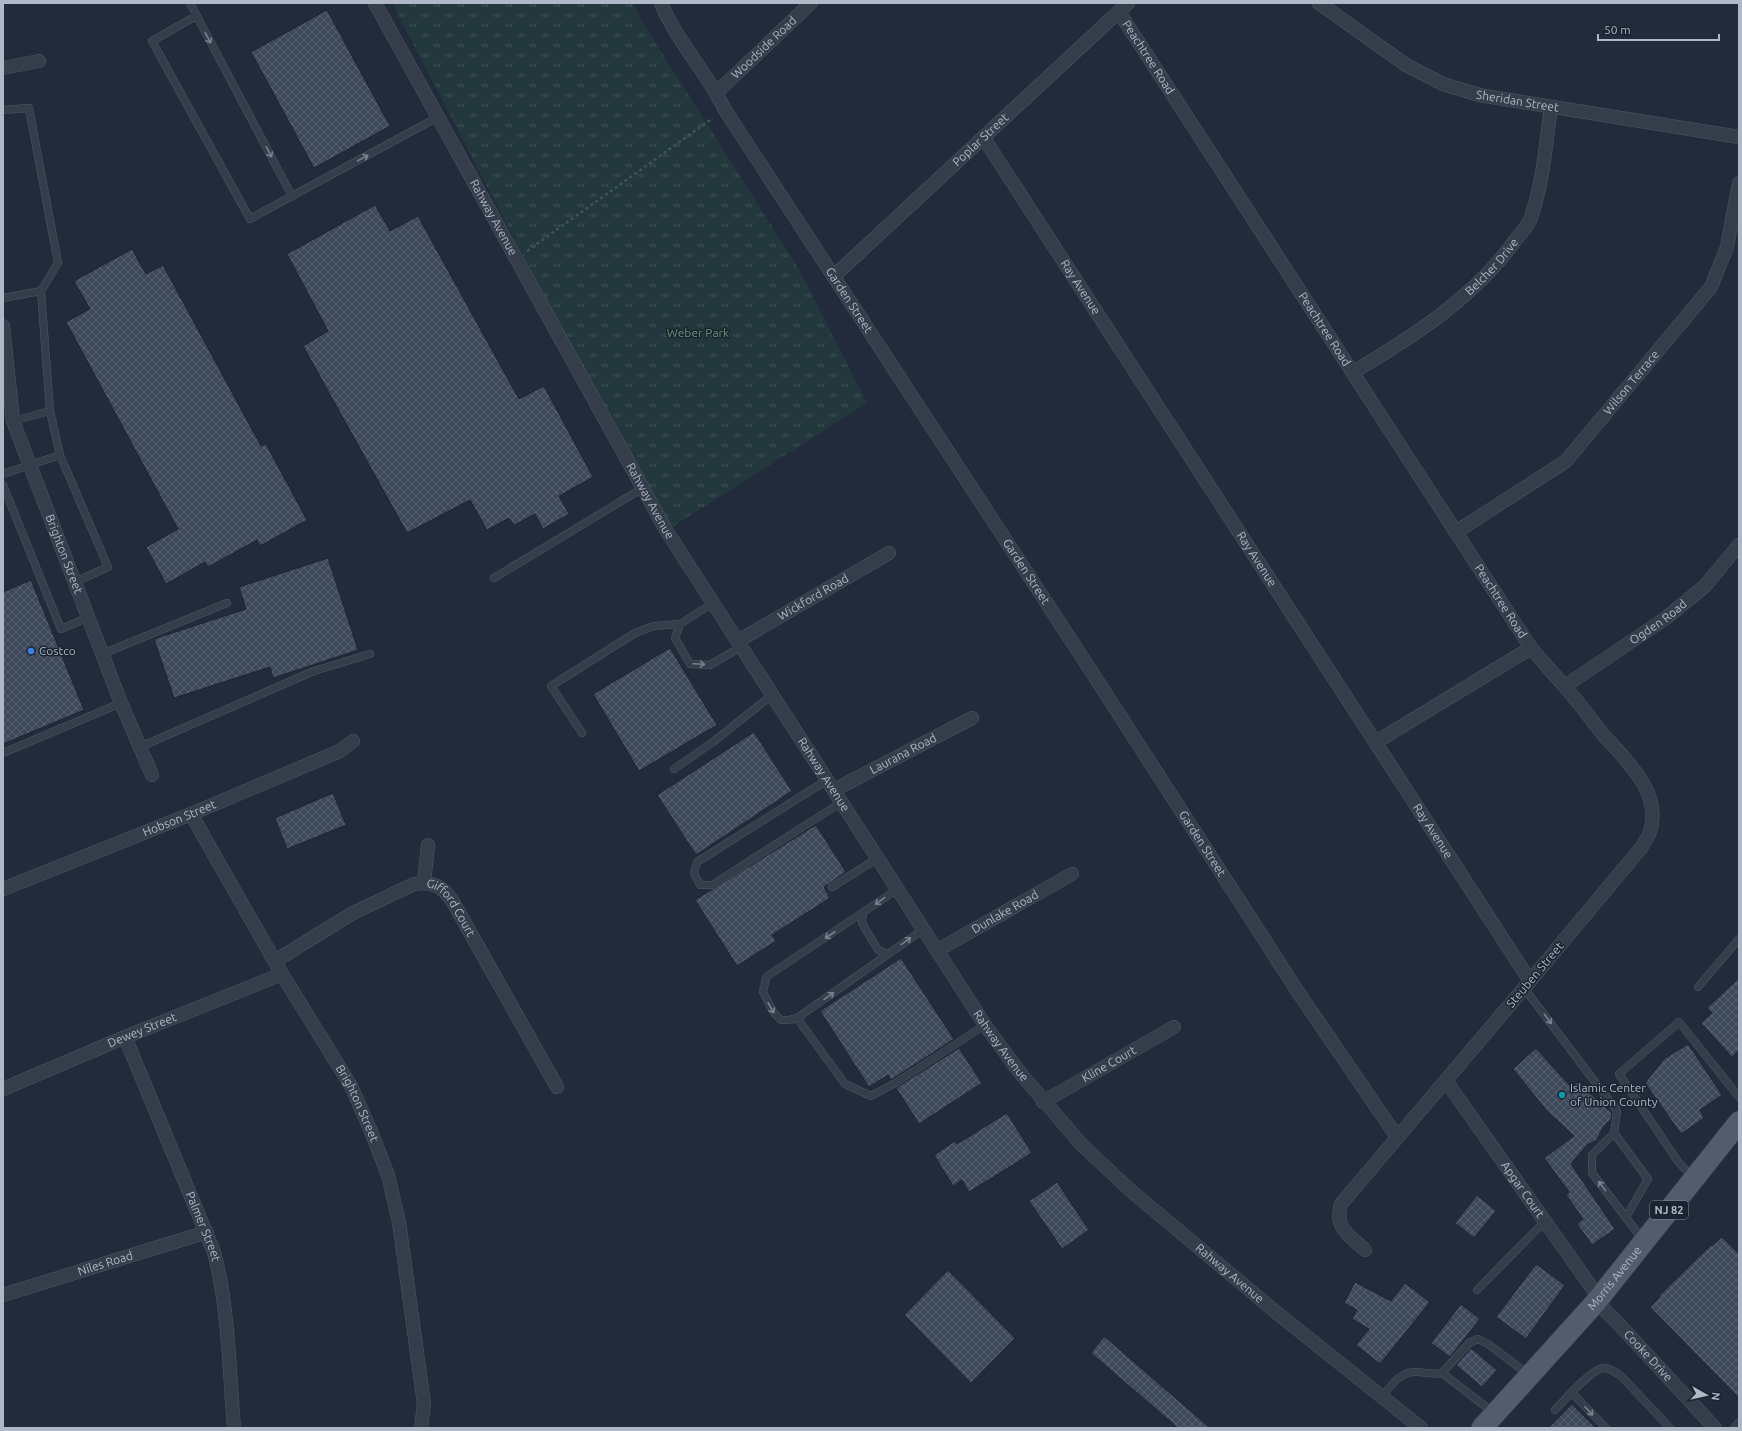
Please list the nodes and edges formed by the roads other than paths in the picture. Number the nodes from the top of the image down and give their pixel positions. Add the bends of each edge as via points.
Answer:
1 (190, 3) edge
2 (375, 3) edge
3 (661, 3) edge
4 (811, 3) edge
5 (1319, 3) edge
6 (1123, 7) edge
7 (196, 16) junction
8 (39, 61) dead end
9 (3, 68) edge
10 (716, 92) junction
11 (1552, 107) junction
12 (3, 110) edge
13 (438, 117) junction
14 (1739, 136) edge
15 (983, 137) junction
16 (1739, 183) edge
17 (292, 196) junction
18 (834, 276) junction
19 (41, 291) junction
20 (3, 298) edge
21 (3, 326) edge
22 (1353, 372) junction
23 (50, 411) junction
24 (13, 421) junction
25 (60, 455) junction
26 (29, 466) junction
27 (3, 474) edge
28 (3, 484) edge
29 (643, 488) junction
30 (1456, 532) junction
31 (1739, 545) edge
32 (888, 554) dead end
33 (494, 578) dead end
34 (75, 582) junction
35 (226, 603) dead end
36 (712, 603) junction
37 (89, 617) junction
38 (680, 624) junction
39 (739, 644) junction
40 (1531, 648) junction
41 (102, 654) junction
42 (370, 654) dead end
43 (1565, 686) junction
44 (772, 695) junction
45 (121, 703) junction
46 (972, 718) dead end
47 (582, 733) dead end
48 (353, 741) dead end
49 (1376, 742) junction
50 (140, 747) junction
51 (3, 753) edge
52 (674, 769) dead end
53 (152, 775) dead end
54 (831, 785) junction
55 (842, 802) junction
56 (191, 814) junction
57 (428, 845) dead end
58 (878, 858) junction
59 (1072, 874) dead end
60 (424, 882) junction
61 (832, 887) dead end
62 (3, 889) edge
63 (898, 889) junction
64 (862, 914) junction
65 (924, 929) junction
66 (1739, 939) edge
67 (938, 950) junction
68 (888, 954) junction
69 (275, 961) junction
70 (282, 974) junction
71 (1527, 984) junction
72 (1698, 987) dead end
73 (797, 1018) junction
74 (985, 1024) junction
75 (1174, 1027) dead end
76 (125, 1037) junction
77 (1446, 1081) junction
78 (557, 1087) dead end
79 (3, 1089) edge
80 (1739, 1098) edge
81 (1043, 1102) junction
82 (1739, 1122) edge
83 (1614, 1133) junction
84 (1397, 1137) junction
85 (1694, 1179) junction
86 (1626, 1217) junction
87 (1545, 1221) junction
88 (207, 1232) junction
89 (1644, 1242) junction
90 (1365, 1250) dead end
91 (1477, 1290) dead end
92 (3, 1295) edge
93 (1598, 1300) junction
94 (1442, 1373) junction
95 (1530, 1375) junction
96 (1572, 1393) junction
97 (1381, 1398) junction
98 (1555, 1410) dead end
99 (1489, 1421) edge
100 (1739, 1422) edge
101 (234, 1428) edge
102 (421, 1428) edge
103 (1420, 1428) edge
104 (1606, 1428) edge
105 (1670, 1428) edge
106 (1715, 1428) edge
107 (1734, 1428) edge

1 - 7 lane
2 - 13 street, Rahway Avenue
3 - 10 street, Garden Street via 682,42
4 - 10 street, Woodside Road
5 - 11 street, Sheridan Street via 1406,65 1443,84 1479,95
6 - 15 street, Poplar Street
6 - 22 street, Peachtree Road
7 -> 17 lane
7 - 17 lane via 152,41 250,219
8 - 9 street
10 - 18 street, Garden Street via 725,110
11 - 14 street, Sheridan Street
11 - 22 street, Belcher Drive via 1538,190 1529,221 1498,264 1440,316 1400,345
12 - 19 lane via 29,108 58,264
17 -> 13 lane
13 - 29 street, Rahway Avenue
15 - 18 street, Poplar Street
15 - 49 street, Ray Avenue
16 - 30 street, Wilson Terrace via 1727,247 1711,288 1566,461
18 - 84 street, Garden Street via 1298,992
19 - 20 lane
19 - 23 lane
21 - 24 street, Brighton Street
22 - 30 street, Peachtree Road
23 - 24 lane
23 - 25 lane
24 - 26 street, Brighton Street
25 - 26 lane
25 - 34 lane via 108,567
26 - 27 lane
26 - 34 street, Brighton Street
28 - 37 lane via 61,629
29 - 33 lane
29 - 36 street, Rahway Avenue
30 - 40 street, Peachtree Road
31 - 43 street, Ogden Road via 1705,586 1666,618
32 - 39 street, Wickford Road
34 - 37 street, Brighton Street
35 - 41 lane
36 - 38 lane
36 - 39 street, Rahway Avenue
37 - 41 street, Brighton Street
38 -> 39 lane via 675,638 690,664 710,665
38 - 47 lane via 654,626 635,633 551,686
39 - 44 street, Rahway Avenue
40 - 43 street, Peachtree Road
40 - 49 street, Peachtree Road
41 - 45 street, Brighton Street
42 - 50 lane via 314,671
43 - 71 street, Steuben Street via 1639,776 1652,813 1650,832 1641,848
44 - 52 lane
44 - 54 street, Rahway Avenue
45 - 50 street, Brighton Street
45 - 51 lane
46 - 54 street, Laurana Road
48 - 56 street, Hobson Street via 340,751
49 - 71 street, Ray Avenue
50 - 53 street, Brighton Street
54 - 55 street, Rahway Avenue
54 - 55 lane via 697,862 694,873 700,885 712,885
55 - 58 street, Rahway Avenue
56 - 62 street, Hobson Street
56 - 69 street, Brighton Street
57 - 60 street
58 - 61 lane
58 - 63 street, Rahway Avenue
59 - 67 street, Dunlake Road
60 - 69 street, Gifford Court via 414,884 353,913
60 - 78 street, Gifford Court via 434,884 448,894
63 -> 64 lane
63 - 65 street, Rahway Avenue
64 - 68 lane via 862,923 878,950
64 -> 73 lane via 766,978 763,992 774,1013 781,1020
65 - 67 street, Rahway Avenue
68 -> 65 lane
66 - 72 lane
67 - 74 street, Rahway Avenue
73 -> 68 lane
69 - 70 street, Brighton Street
70 - 76 street, Dewey Street
70 - 102 street, Brighton Street via 351,1086 388,1175 400,1222 424,1404
71 - 77 street, Steuben Street
71 -> 83 lane via 1617,1111
73 - 74 lane via 845,1084 871,1096 897,1082
74 - 81 street, Rahway Avenue
75 - 81 street, Kline Court
76 - 79 street, Dewey Street
76 - 88 street, Palmer Street
77 - 84 street, Steuben Street
77 - 87 street, Apgar Court
80 - 85 lane via 1678,1022 1619,1074 1679,1163
81 - 97 street, Rahway Avenue via 1081,1144 1130,1190
82 - 85 main road, Morris Avenue / NJ 82
83 - 86 lane via 1648,1179
86 -> 83 lane via 1592,1172 1592,1154
84 - 90 street, Steuben Street via 1341,1204 1338,1214 1340,1225
85 - 89 main road, Morris Avenue / NJ 82
86 - 89 lane
87 - 91 lane
87 - 93 street, Apgar Court
88 - 92 street, Niles Road
88 - 101 street, Palmer Street via 221,1277
89 - 93 main road, Morris Avenue / NJ 82
93 - 95 main road, Morris Avenue / NJ 82
93 - 106 street, Cooke Drive
94 - 95 lane via 1469,1343 1478,1339
94 - 97 lane via 1405,1374 1395,1380
94 - 99 lane
95 - 99 main road, Morris Avenue / NJ 82
96 - 98 lane
96 -> 104 lane
96 - 105 lane via 1594,1372 1604,1368 1613,1370
97 - 103 street, Rahway Avenue
100 - 107 lane

